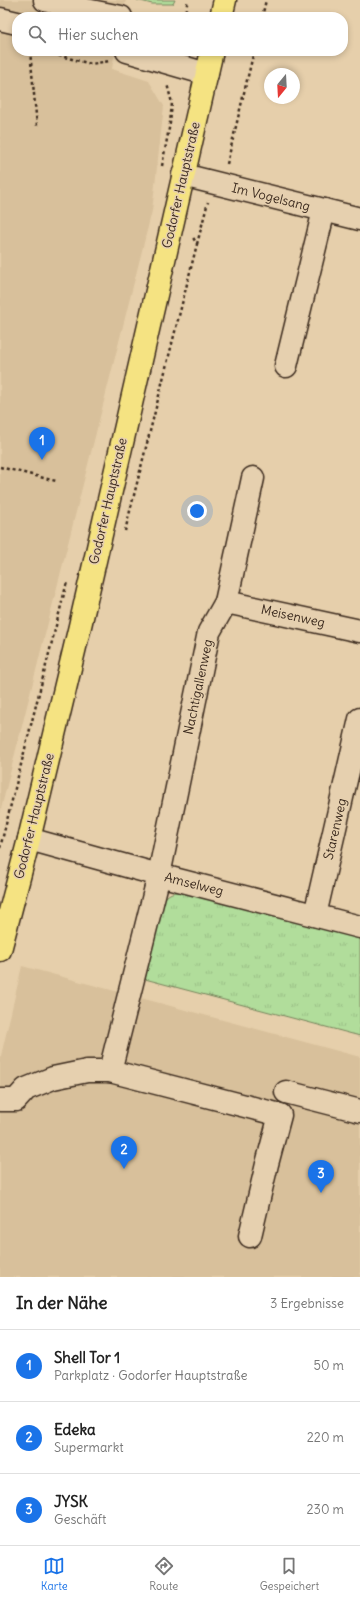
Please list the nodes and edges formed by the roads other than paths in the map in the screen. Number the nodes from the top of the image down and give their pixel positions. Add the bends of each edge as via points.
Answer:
1 (45, 0) edge
2 (225, 0) edge
3 (76, 4) edge
4 (103, 12) edge
5 (221, 12) edge
6 (0, 19) edge
7 (12, 23) edge
8 (118, 56) edge
9 (211, 56) edge
10 (207, 74) junction
11 (183, 175) junction
12 (324, 210) junction
13 (360, 219) edge
14 (286, 366) dead end
15 (253, 478) dead end
16 (226, 602) junction
17 (360, 631) edge
18 (360, 719) edge
19 (29, 839) junction
20 (159, 875) junction
21 (315, 915) junction
22 (360, 927) edge
23 (0, 950) edge
24 (110, 1071) junction
25 (286, 1092) dead end
26 (0, 1100) edge
27 (360, 1111) edge
28 (250, 1236) dead end

1 - 3 street
2 - 5 main road
3 - 4 street
6 - 7 street
8 - 10 street via 167,73
9 - 10 main road, Godorfer Hauptstraße
10 - 11 main road, Godorfer Hauptstraße
11 - 12 street, Im Vogelsang
11 - 19 main road, Godorfer Hauptstraße
12 - 13 street, Im Vogelsang
12 - 14 street
15 - 16 street, Nachtigallenweg
16 - 17 street, Meisenweg
16 - 20 street, Nachtigallenweg via 209,632
18 - 21 street, Starenweg
19 - 20 street, Amselweg
19 - 23 main road, Godorfer Hauptstraße
20 - 21 street, Amselweg
20 - 24 street, Nachtigallenweg
21 - 22 street, Amselweg
24 - 26 street via 87,1071 53,1078 26,1089 16,1100
24 - 28 street via 280,1115
25 - 27 street

